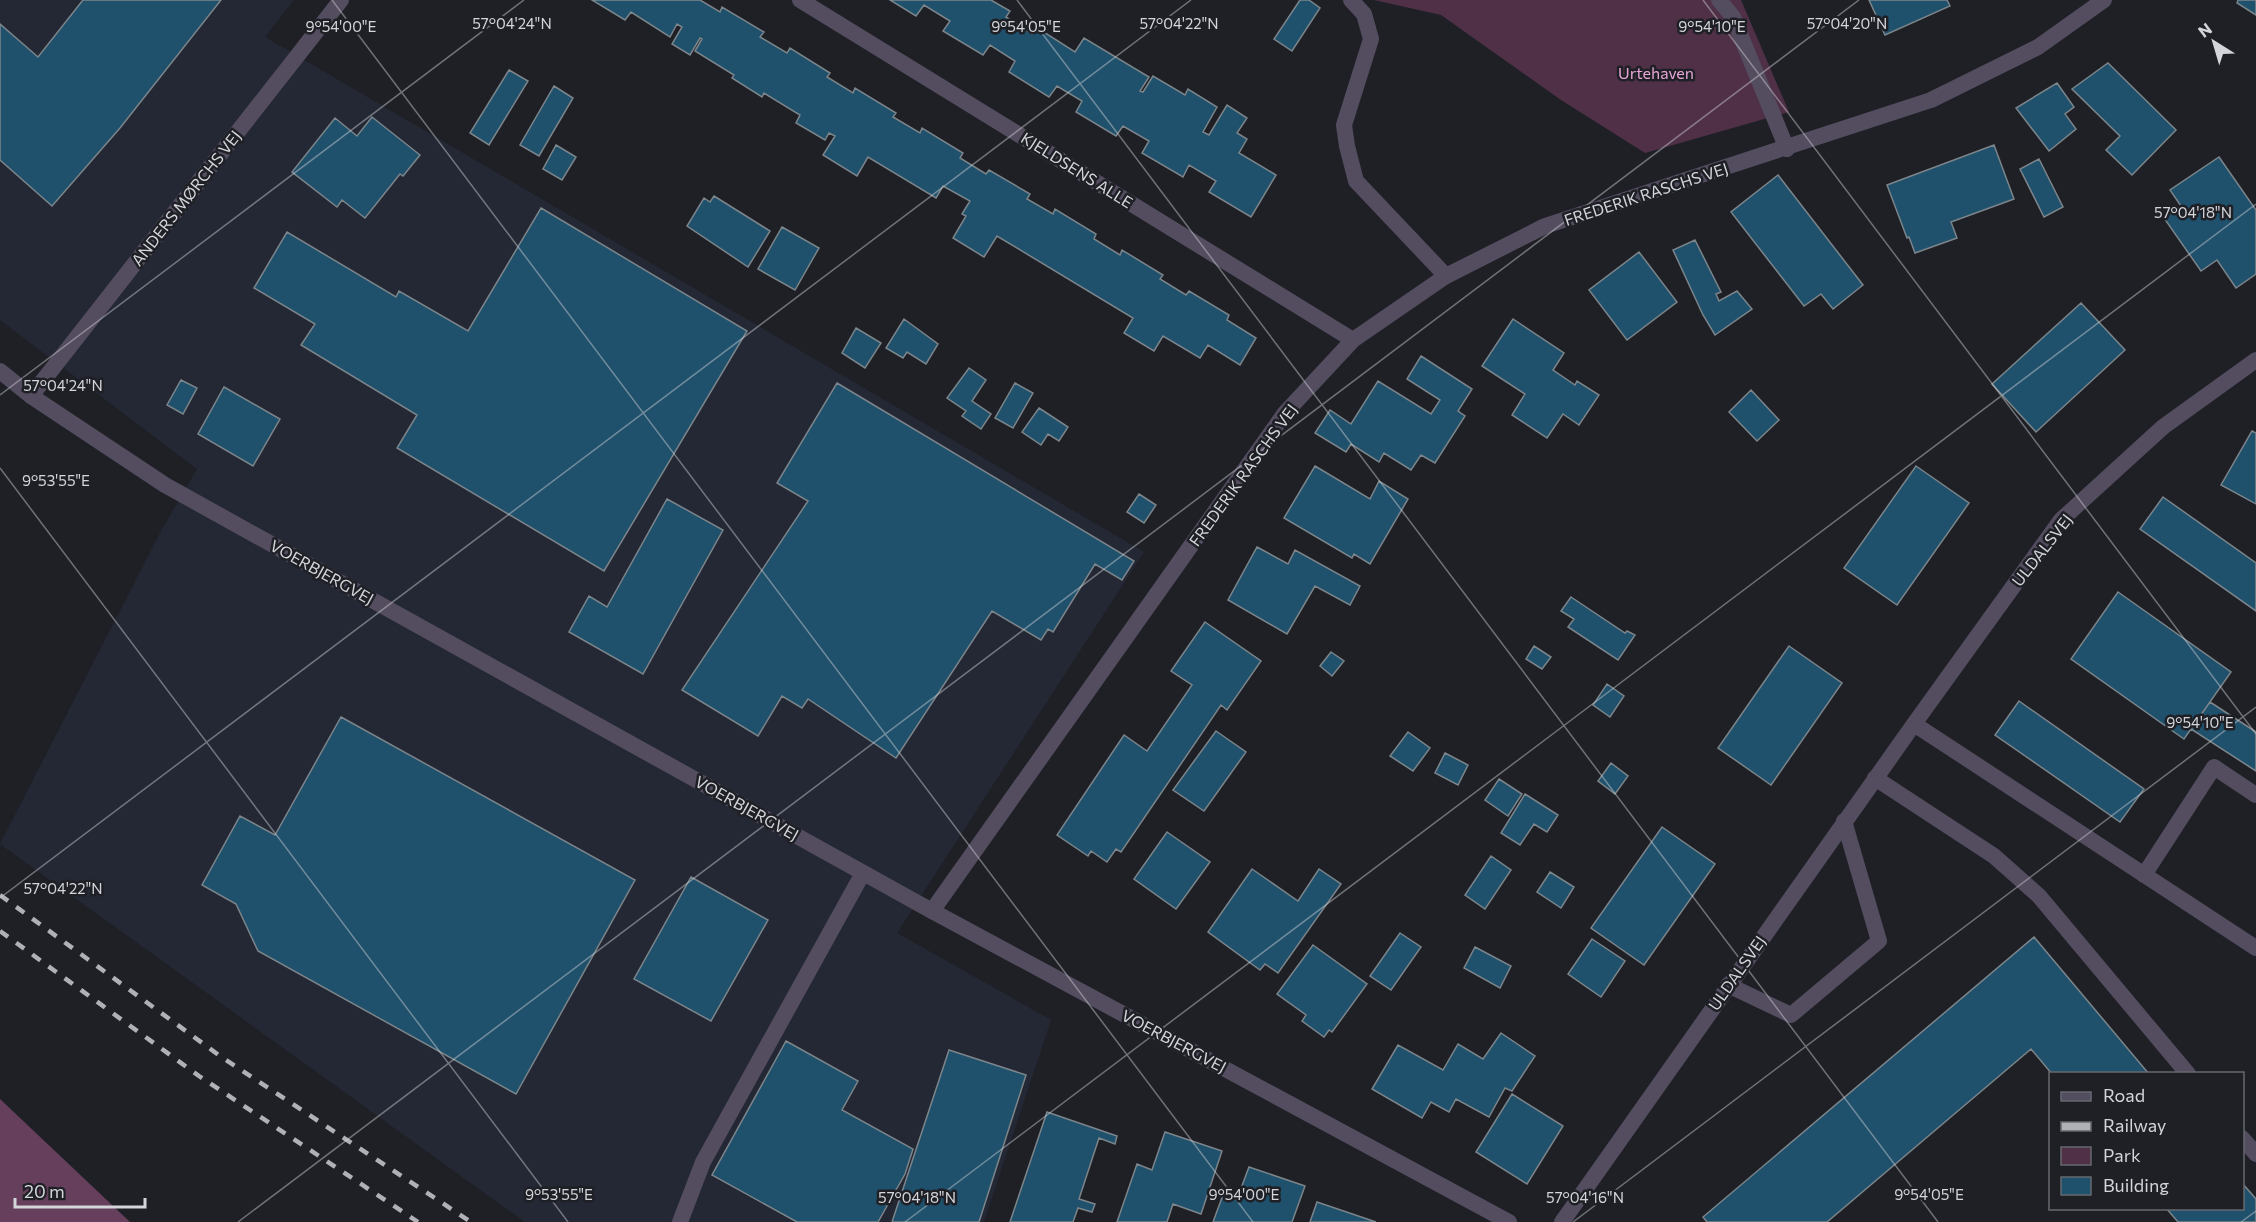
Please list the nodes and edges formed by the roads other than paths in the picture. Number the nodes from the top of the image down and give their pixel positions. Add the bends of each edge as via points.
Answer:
1 (341, 0) edge
2 (800, 0) edge
3 (1351, 0) edge
4 (1719, 0) edge
5 (2104, 0) edge
6 (1787, 149) junction
7 (1446, 276) junction
8 (1353, 340) junction
9 (2256, 360) edge
10 (0, 371) edge
11 (31, 396) junction
12 (1914, 724) junction
13 (1875, 778) junction
14 (2256, 795) edge
15 (1844, 821) junction
16 (862, 873) junction
17 (2144, 874) junction
18 (932, 912) junction
19 (2256, 948) edge
20 (1728, 985) junction
21 (2186, 1072) edge
22 (2244, 1140) edge
23 (2256, 1154) edge
24 (680, 1222) edge
25 (1509, 1222) edge
26 (1562, 1222) edge

1 - 11 street, ANDERS MØRCHS VEJ
2 - 8 street, KJELDSENS ALLE
3 - 7 street via 1364,14 1371,39 1344,125 1356,181
4 - 6 street via 1733,17
5 - 6 street, FREDERIK RASCHS VEJ via 2038,47 1931,100
6 - 7 street, FREDERIK RASCHS VEJ via 1545,226
7 - 8 street, FREDERIK RASCHS VEJ
8 - 18 street, FREDERIK RASCHS VEJ via 1286,412
9 - 12 street, ULDALSVEJ via 2163,427 2061,520
10 - 11 street, VOERBJERGVEJ
11 - 16 street, VOERBJERGVEJ via 165,485
12 - 13 street, ULDALSVEJ
12 - 17 street
13 - 15 street, ULDALSVEJ
13 - 21 street via 1994,856 2039,896
14 - 17 street via 2214,767
15 - 20 street, ULDALSVEJ
15 - 20 street via 1879,941 1791,1015
16 - 18 street, VOERBJERGVEJ
16 - 24 street via 703,1162
17 - 19 street
18 - 25 street, VOERBJERGVEJ
20 - 26 street, ULDALSVEJ
22 - 23 street

